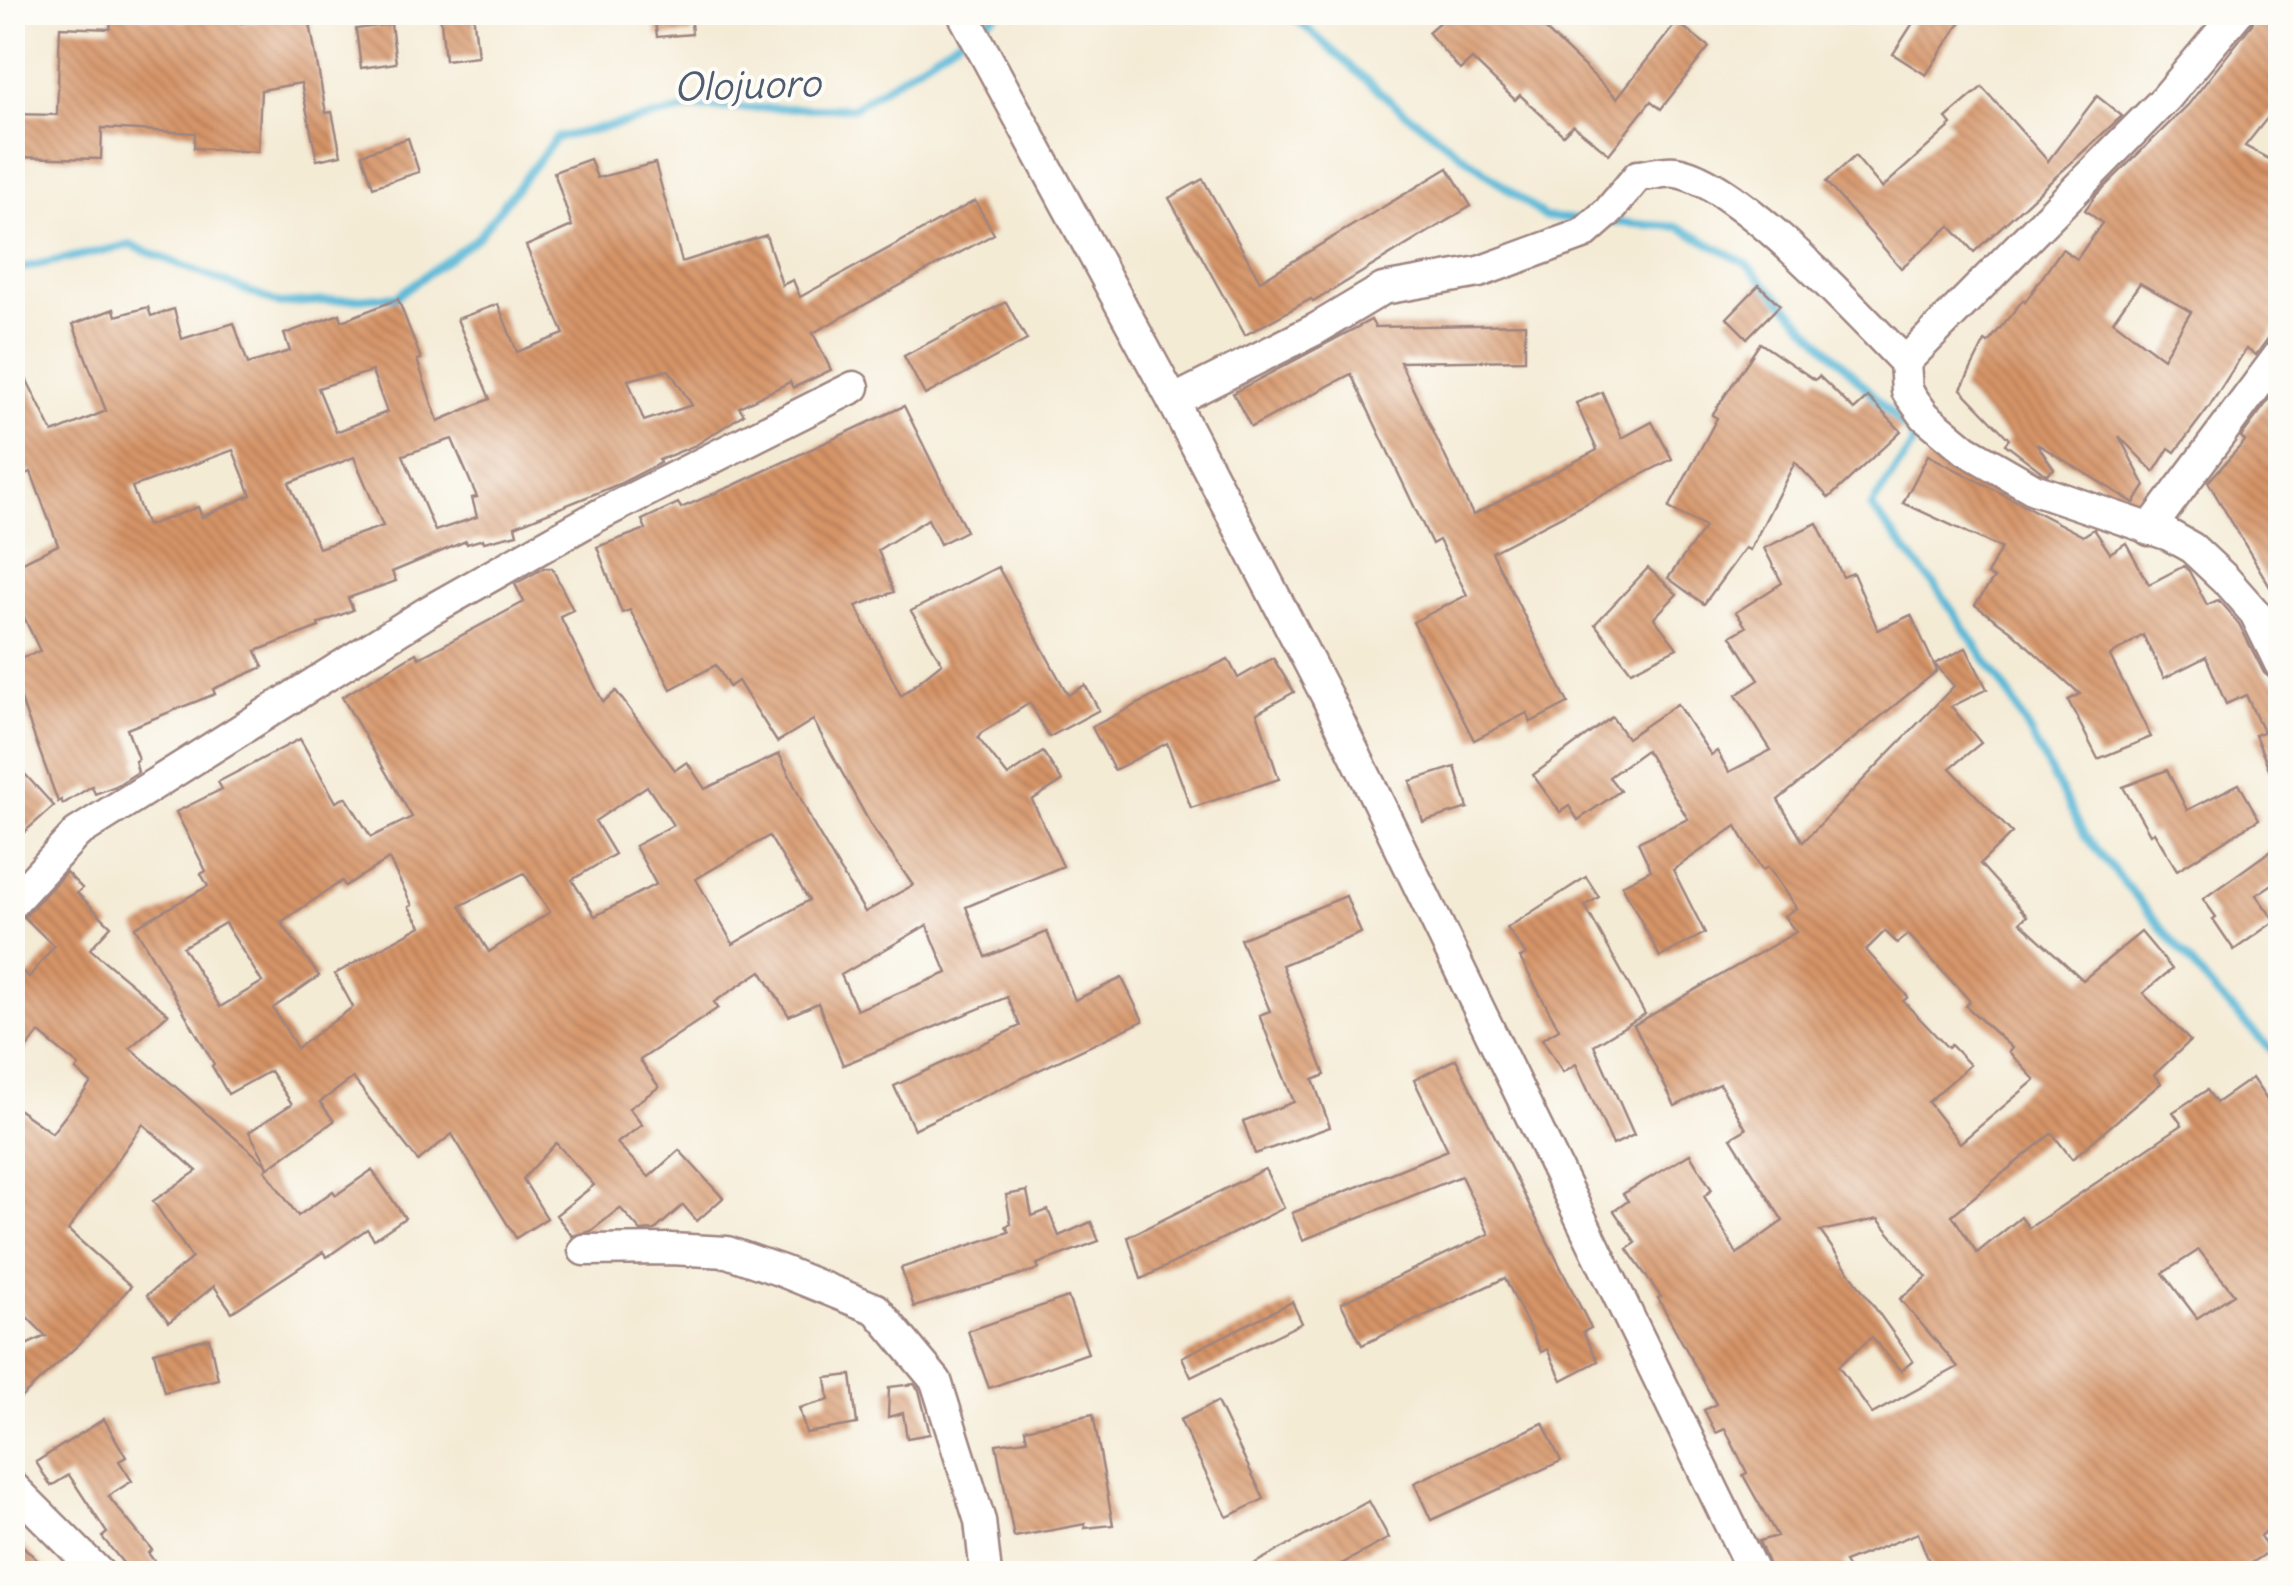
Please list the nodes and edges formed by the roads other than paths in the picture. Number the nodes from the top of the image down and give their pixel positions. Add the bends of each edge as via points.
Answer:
1 (2238, 12) edge
2 (970, 24) edge
3 (2280, 354) edge
4 (1905, 362) junction
5 (854, 387) dead end
6 (1173, 401) junction
7 (2148, 530) junction
8 (2280, 664) edge
9 (12, 903) edge
10 (584, 1250) dead end
11 (12, 1486) edge
12 (100, 1574) edge
13 (986, 1574) edge
14 (1754, 1574) edge

1 - 4 street via 2166,98
2 - 6 street
3 - 7 street
4 - 6 street via 1783,241 1710,183 1674,172 1638,176 1583,234 1479,272 1383,289
4 - 7 street via 1906,391 1966,450 2034,489
5 - 9 street via 599,514 429,611 77,834
6 - 14 street via 1326,695
7 - 8 street via 2192,548 2226,579 2255,613
10 - 13 street via 727,1252 876,1310 936,1381 980,1521
11 - 12 street

